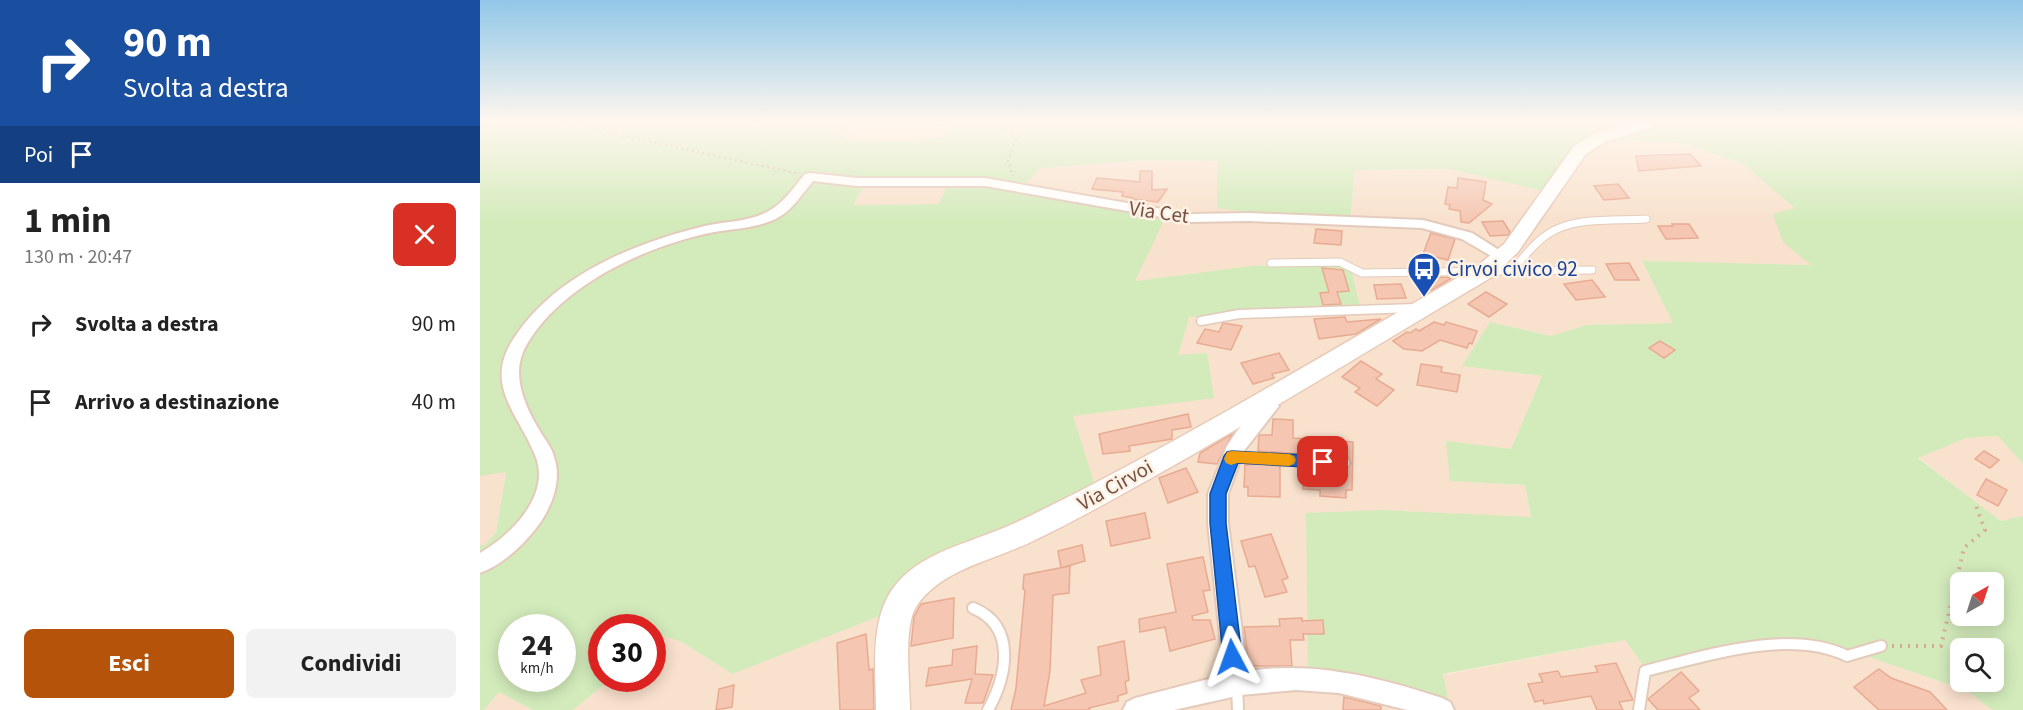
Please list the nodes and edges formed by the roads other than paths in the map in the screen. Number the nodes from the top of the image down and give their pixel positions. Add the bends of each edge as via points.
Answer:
1 (1576, 156) edge
2 (1646, 219) dead end
3 (1271, 263) dead end
4 (1500, 267) junction
5 (1592, 270) dead end
6 (1422, 308) junction
7 (1201, 321) dead end
8 (1266, 400) junction
9 (1232, 456) junction
10 (1345, 464) dead end
11 (480, 564) edge
12 (973, 608) dead end
13 (1881, 646) road end
14 (1237, 685) junction
15 (892, 710) edge
16 (988, 710) edge
17 (1136, 710) edge
18 (1238, 710) edge
19 (1442, 710) edge
20 (1639, 710) edge

1 - 4 street, Via Cirvoi
2 - 4 lane, Via Cirvoi via 1582,223 1556,230
3 - 4 lane, Via Cirvoi via 1335,262 1362,273
4 - 5 lane, Via Cirvoi
4 - 6 street, Via Cirvoi
4 - 11 street, Via Cet via 1467,236 1423,224 1190,218 985,182 857,182 810,177 778,212 749,223 681,237 616,261 574,287 533,324 511,361 509,382 515,405 546,458 549,479 541,504 529,523 511,543
6 - 7 lane, Via Cirvoi via 1239,314
6 - 8 street, Via Cirvoi
8 - 9 street via 1270,406 1243,436
8 - 15 street, Via Cirvoi via 1095,497 920,580 903,599 894,624
9 - 10 lane
9 - 14 street via 1218,494 1218,523
12 - 16 lane via 990,617 1004,654 1002,679
13 - 20 lane via 1847,656 1830,647 1806,643 1758,648 1645,671
14 - 17 street
14 - 18 lane
14 - 19 street via 1276,679 1337,682

